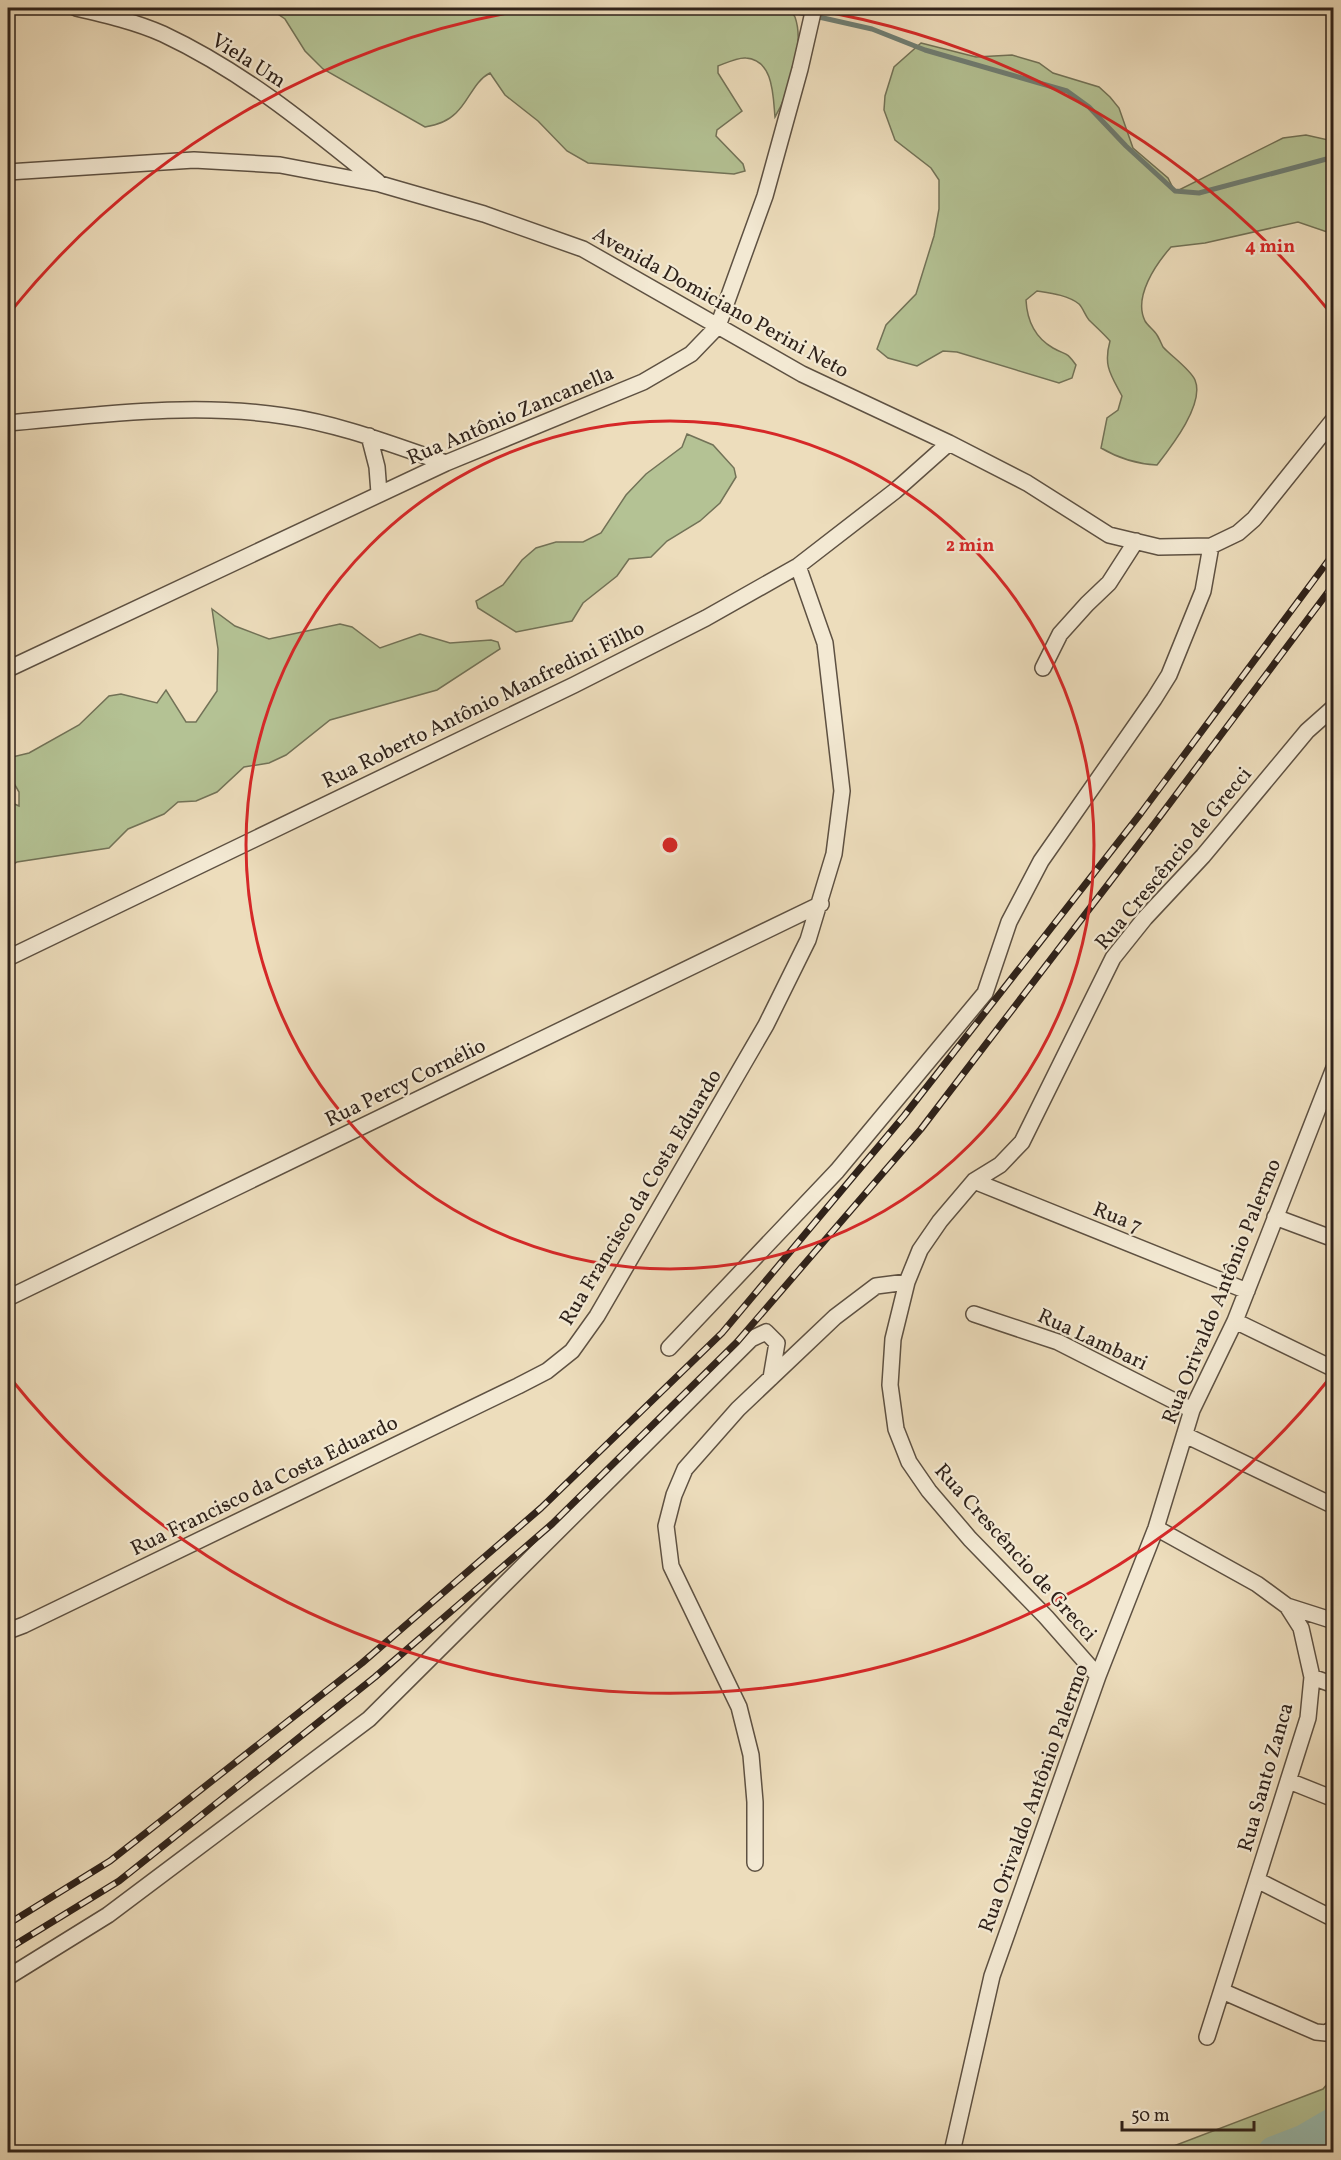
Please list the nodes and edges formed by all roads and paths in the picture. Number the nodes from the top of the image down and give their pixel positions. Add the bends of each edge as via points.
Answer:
1 (76, 8) edge
2 (814, 8) edge
3 (8, 172) edge
4 (380, 184) junction
5 (718, 326) junction
6 (1334, 419) edge
7 (8, 423) edge
8 (369, 436) junction
9 (949, 443) junction
10 (446, 463) junction
11 (379, 493) junction
12 (1136, 541) junction
13 (1211, 546) junction
14 (798, 567) junction
15 (1043, 668) dead end
16 (8, 669) edge
17 (1334, 707) edge
18 (821, 904) junction
19 (8, 958) edge
20 (1334, 1068) edge
21 (1318, 1108) junction
22 (1334, 1113) edge
23 (974, 1181) junction
24 (1275, 1217) junction
25 (1334, 1239) edge
26 (907, 1282) junction
27 (1247, 1291) junction
28 (8, 1298) edge
29 (974, 1314) dead end
30 (1235, 1321) junction
31 (669, 1348) dead end
32 (1334, 1369) edge
33 (771, 1378) junction
34 (1192, 1410) junction
35 (1185, 1435) junction
36 (1334, 1506) edge
37 (1156, 1528) junction
38 (1287, 1606) junction
39 (1334, 1621) edge
40 (8, 1630) edge
41 (1098, 1676) junction
42 (1312, 1677) junction
43 (1334, 1685) edge
44 (1289, 1781) junction
45 (1334, 1799) edge
46 (754, 1863) dead end
47 (1257, 1880) junction
48 (1334, 1919) edge
49 (8, 1977) edge
50 (1222, 1991) junction
51 (1330, 2031) edge
52 (1206, 2037) dead end
53 (952, 2152) edge

1 - 4 street, Viela Um via 162,34 250,82
2 - 5 street, Rua Antônio Zancanella via 765,196
3 - 4 street, Avenida Domiciano Perini Neto via 194,160 280,165
4 - 5 street, Avenida Domiciano Perini Neto via 484,214 583,249
5 - 9 street, Avenida Domiciano Perini Neto via 802,374
5 - 10 street, Rua Antônio Zancanella via 690,354 643,382
6 - 13 street, Avenida Domiciano Perini Neto via 1254,519 1238,533
7 - 8 street via 155,410 241,410 326,424
8 - 10 street
8 - 11 street
9 - 12 street, Avenida Domiciano Perini Neto via 1027,483 1109,535
9 - 14 street, Rua Roberto Antônio Manfredini Filho
10 - 11 street, Rua Antônio Zancanella
11 - 16 street, Rua Antônio Zancanella
12 - 13 street, Avenida Domiciano Perini Neto via 1159,547
12 - 15 street via 1109,584 1060,634
13 - 31 street via 1203,591 1169,675 1041,861 1009,922 985,993 837,1171
14 - 18 street, Rua Francisco da Costa Eduardo via 825,644 842,791 834,854
14 - 19 street, Rua Roberto Antônio Manfredini Filho via 574,685
17 - 23 street, Rua Crescêncio de Grecci via 1307,731 1113,958 1022,1142 1000,1165
18 - 28 street, Rua Percy Cornélio
18 - 40 street, Rua Francisco da Costa Eduardo via 808,940 766,1025 597,1316 572,1351 547,1371 518,1386
20 - 21 street, Rua Orivaldo Antônio Palermo
21 - 22 street
21 - 24 street, Rua Orivaldo Antônio Palermo
23 - 26 street, Rua Crescêncio de Grecci via 920,1250
23 - 27 street, Rua 7
24 - 25 street
24 - 27 street, Rua Orivaldo Antônio Palermo
26 - 33 street via 876,1286 834,1317
26 - 41 street, Rua Crescêncio de Grecci via 894,1339 890,1385 896,1429 909,1462 970,1539
27 - 30 street, Rua Orivaldo Antônio Palermo
29 - 34 street, Rua Lambari via 1058,1342
30 - 32 street
30 - 34 street, Rua Orivaldo Antônio Palermo
33 - 46 street via 685,1469 666,1526 671,1566 740,1707 751,1755
33 - 49 street via 777,1343 766,1332 751,1339 369,1719 108,1915
34 - 35 street, Rua Orivaldo Antônio Palermo
35 - 36 street
35 - 37 street, Rua Orivaldo Antônio Palermo
37 - 38 street, Rua Santo Zanca via 1257,1584
37 - 41 street, Rua Orivaldo Antônio Palermo
38 - 39 street
38 - 42 street, Rua Santo Zanca via 1301,1628
41 - 53 street, Rua Orivaldo Antônio Palermo via 993,1972
42 - 43 street
42 - 44 street, Rua Santo Zanca via 1308,1718
44 - 45 street
44 - 47 street, Rua Santo Zanca
47 - 48 street
47 - 50 street, Rua Santo Zanca
50 - 51 street via 1316,2032
50 - 52 street, Rua Santo Zanca

